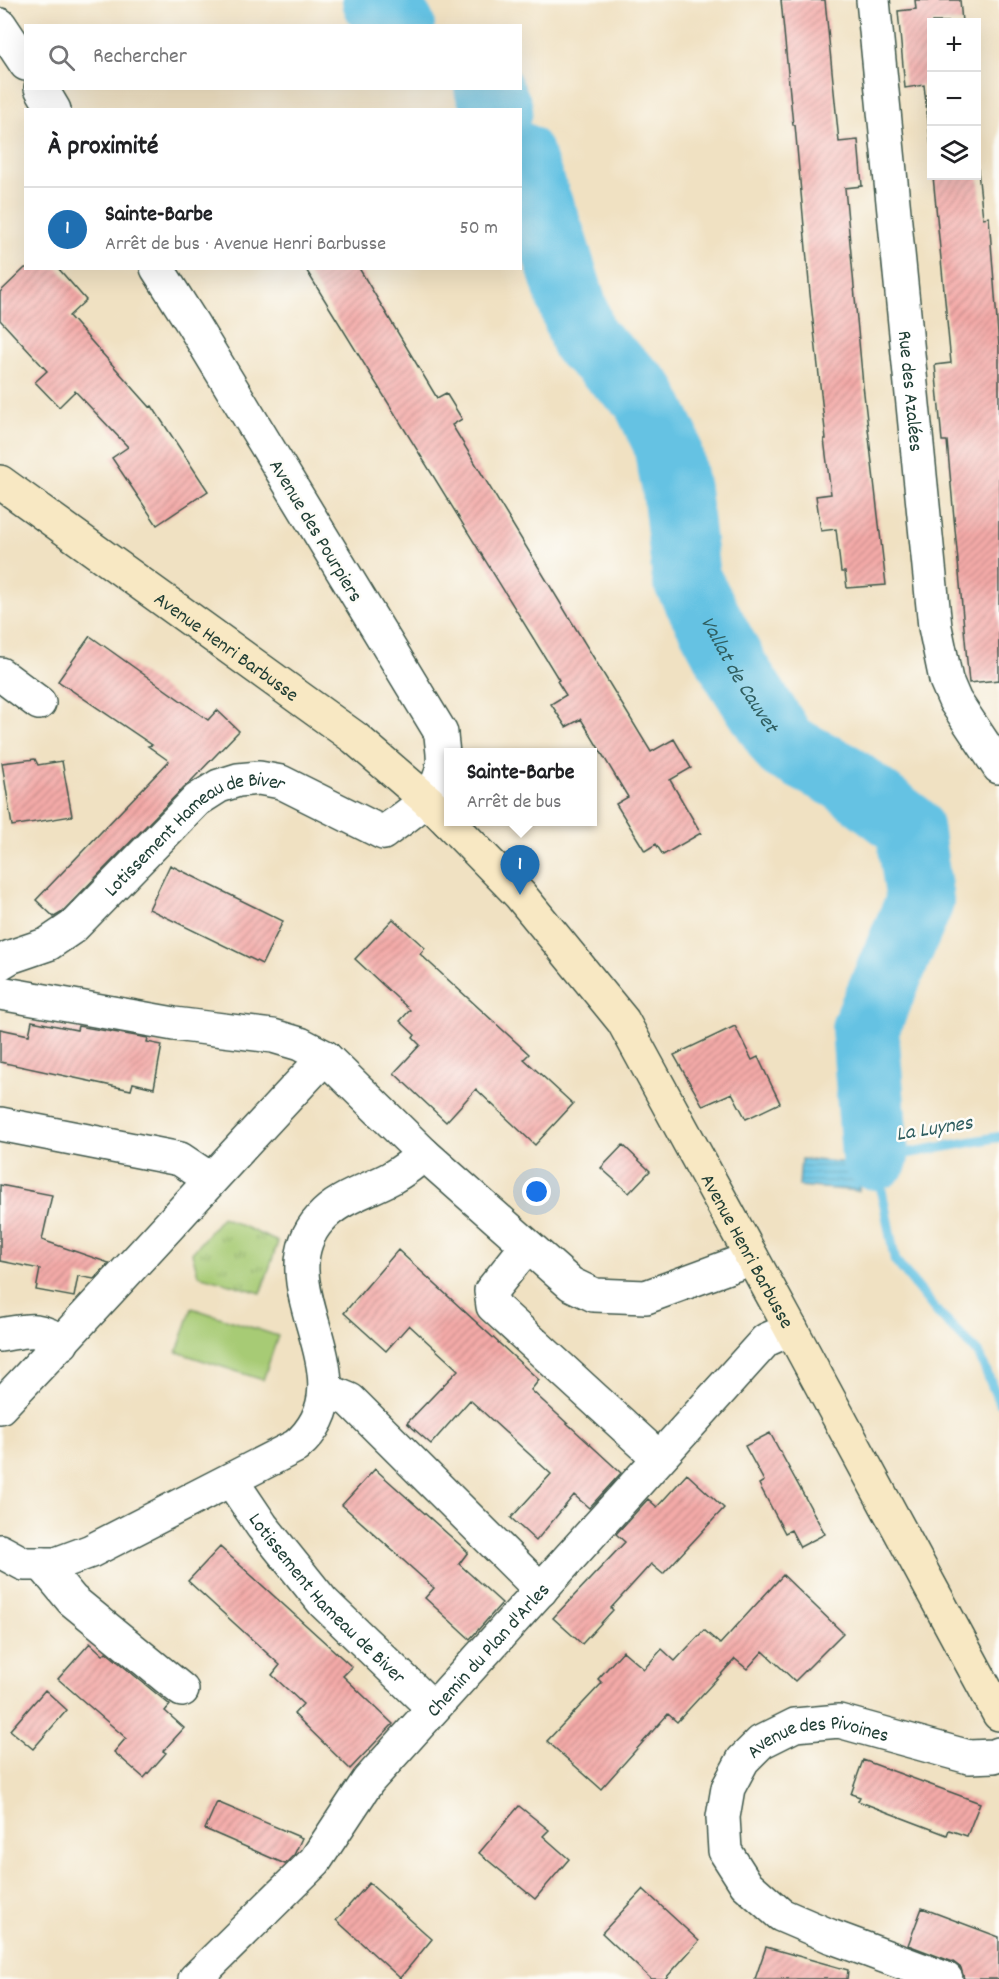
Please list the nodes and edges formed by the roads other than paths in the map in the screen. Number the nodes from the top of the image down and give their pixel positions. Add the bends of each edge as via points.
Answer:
1 (873, 0) edge
2 (0, 25) edge
3 (24, 61) edge
4 (42, 90) edge
5 (53, 108) edge
6 (158, 270) edge
7 (0, 482) edge
8 (0, 674) edge
9 (39, 703) dead end
10 (999, 767) edge
11 (441, 814) edge
12 (453, 826) edge
13 (0, 963) edge
14 (0, 993) edge
15 (325, 1057) junction
16 (0, 1124) edge
17 (424, 1154) junction
18 (210, 1179) junction
19 (526, 1246) junction
20 (752, 1258) junction
21 (791, 1329) junction
22 (0, 1335) edge
23 (62, 1342) junction
24 (325, 1392) junction
25 (0, 1407) edge
26 (659, 1458) junction
27 (231, 1480) junction
28 (0, 1551) edge
29 (42, 1564) junction
30 (541, 1590) junction
31 (182, 1690) dead end
32 (433, 1708) junction
33 (999, 1714) edge
34 (999, 1754) edge
35 (195, 1979) edge
36 (946, 1979) edge

1 - 10 street, Rue des Azalées via 940,660 955,701
2 - 3 street
4 - 5 street
6 - 11 street, Avenue des Pourpiers via 441,733 443,763 437,785
7 - 11 main road, Avenue Henri Barbusse via 355,738
8 - 9 street
11 - 13 street, Lotissement Hameau de Biver via 383,833 281,782 260,778 219,786 197,800 73,927 48,944
12 - 20 main road, Avenue Henri Barbusse via 520,895 622,1021
14 - 15 street via 174,1024 273,1036
15 - 17 street
15 - 18 street
16 - 18 street via 180,1159
17 - 19 street
17 - 24 street via 391,1178 340,1202 319,1220 306,1240 300,1268 303,1292 315,1327
18 - 23 street
19 - 20 street via 571,1284 594,1295 646,1297
19 - 26 street via 491,1291 493,1306
20 - 21 main road, Avenue Henri Barbusse
21 - 26 street, Chemin du Plan d'Arles via 766,1340
21 - 33 main road, Avenue Henri Barbusse
22 - 23 street via 39,1330
23 - 25 street
24 - 27 street via 318,1420 309,1435 296,1446
24 - 30 street via 350,1400
26 - 30 street, Chemin du Plan d'Arles
27 - 29 street via 92,1551 56,1564
27 - 32 street, Lotissement Hameau de Biver via 323,1602
28 - 29 street via 24,1564
29 - 31 street via 72,1600
30 - 32 street, Chemin du Plan d'Arles
32 - 35 street, Chemin du Plan d'Arles via 368,1780 315,1861
34 - 36 street, Avenue des Pivoines via 969,1757 839,1721 795,1725 762,1742 743,1760 728,1788 723,1816 725,1851 746,1884 781,1915

